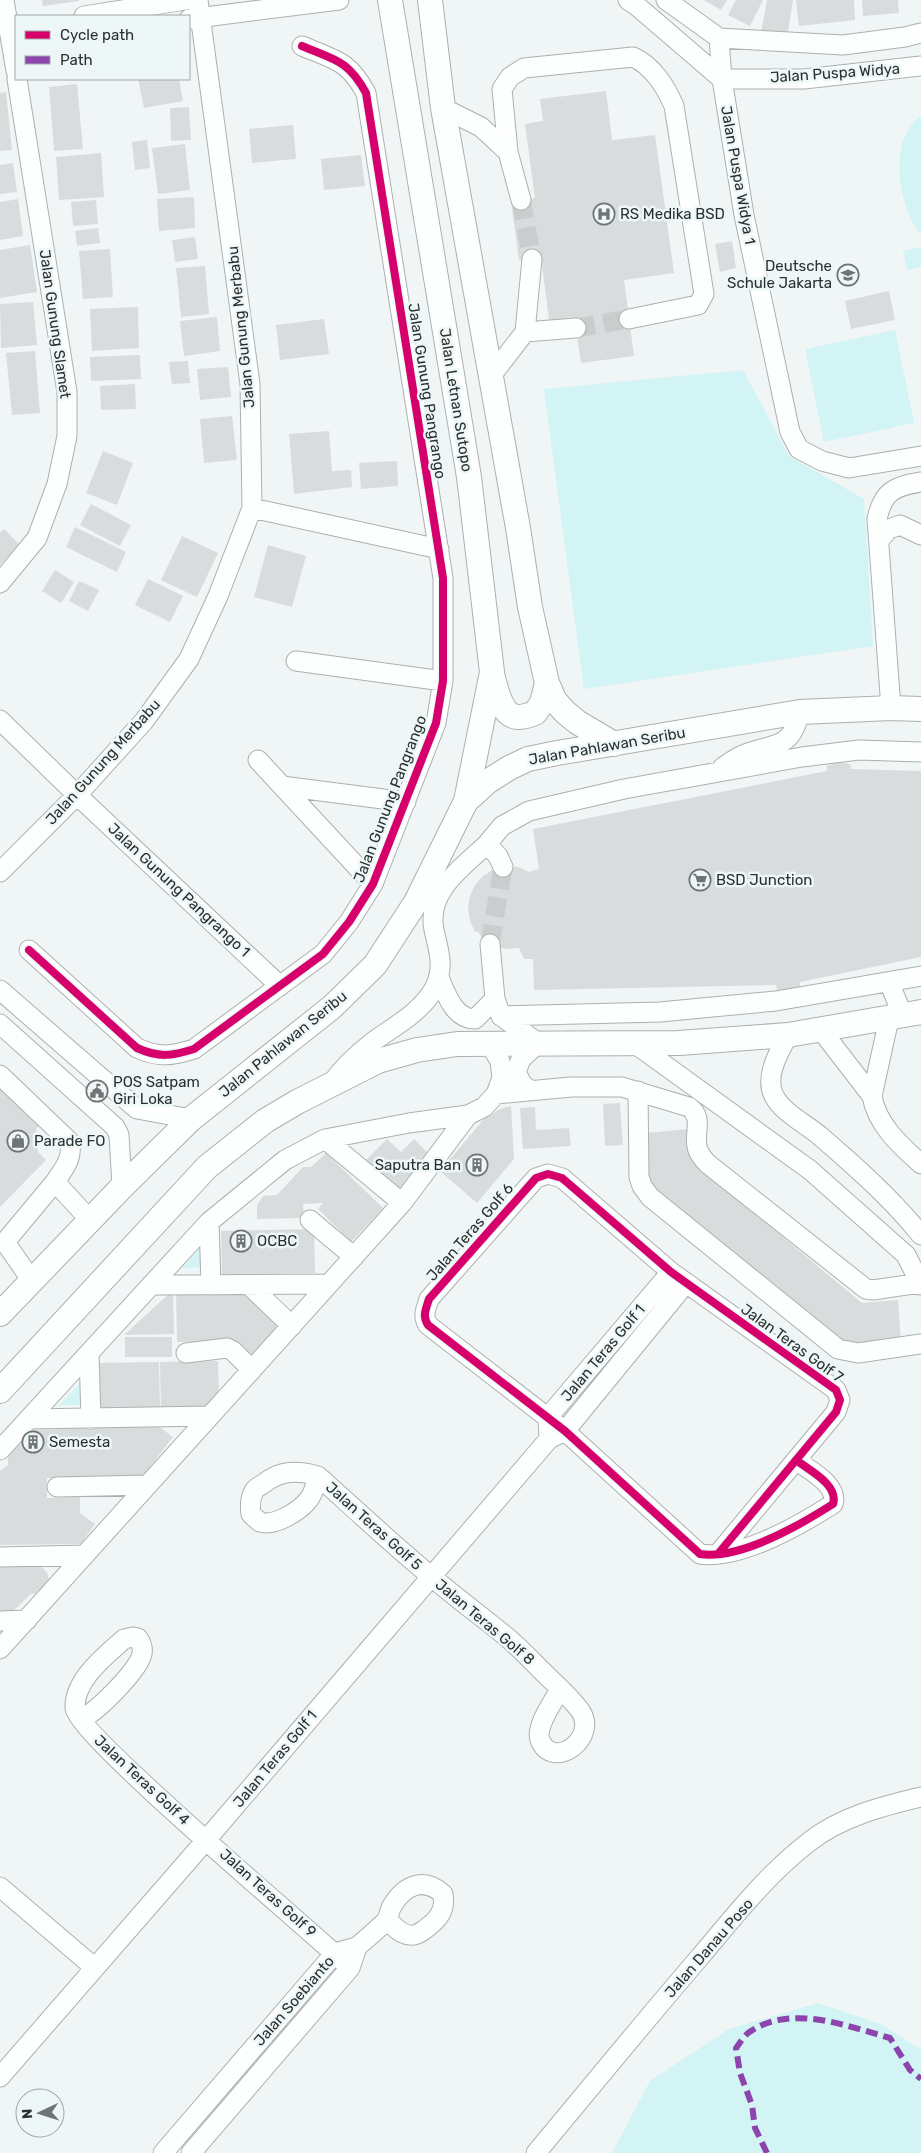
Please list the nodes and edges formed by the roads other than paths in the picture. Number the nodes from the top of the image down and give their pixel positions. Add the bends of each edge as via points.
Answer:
1 (4, 0) edge
2 (185, 0) edge
3 (339, 0) edge
4 (390, 0) edge
5 (661, 0) edge
6 (666, 0) edge
7 (433, 2) edge
8 (638, 6) edge
9 (196, 12) edge
10 (90, 15) edge
11 (8, 28) edge
12 (921, 33) edge
13 (720, 38) junction
14 (302, 46) dead end
15 (10, 48) edge
16 (921, 66) edge
17 (15, 67) edge
18 (722, 79) junction
19 (18, 80) edge
20 (443, 108) junction
21 (508, 152) junction
22 (521, 200) tunnel mouth
23 (532, 259) tunnel mouth
24 (629, 319) tunnel mouth
25 (576, 328) tunnel mouth
26 (525, 332) junction
27 (491, 376) junction
28 (921, 456) edge
29 (921, 482) edge
30 (252, 508) junction
31 (921, 535) edge
32 (879, 540) junction
33 (438, 549) junction
34 (0, 583) edge
35 (296, 661) dead end
36 (492, 672) junction
37 (443, 681) junction
38 (547, 684) junction
39 (892, 708) junction
40 (921, 709) edge
41 (800, 712) junction
42 (0, 720) edge
43 (614, 744) junction
44 (921, 752) edge
45 (258, 760) dead end
46 (708, 774) junction
47 (282, 786) junction
48 (77, 795) junction
49 (466, 801) junction
50 (406, 802) junction
51 (487, 844) junction
52 (503, 867) tunnel mouth
53 (0, 872) edge
54 (373, 884) junction
55 (490, 944) tunnel mouth
56 (29, 950) dead end
57 (921, 976) edge
58 (439, 977) junction
59 (889, 982) junction
60 (280, 986) junction
61 (0, 990) edge
62 (498, 1008) junction
63 (904, 1016) edge
64 (0, 1024) edge
65 (821, 1030) junction
66 (788, 1035) junction
67 (489, 1043) junction
68 (538, 1043) junction
69 (634, 1043) junction
70 (0, 1075) edge
71 (330, 1085) junction
72 (531, 1091) junction
73 (638, 1091) junction
74 (496, 1094) junction
75 (872, 1096) junction
76 (468, 1115) junction
77 (191, 1119) junction
78 (325, 1138) junction
79 (921, 1164) edge
80 (55, 1182) junction
81 (122, 1187) junction
82 (402, 1203) junction
83 (90, 1220) junction
84 (310, 1220) dead end
85 (209, 1222) junction
86 (921, 1235) edge
87 (2, 1242) edge
88 (354, 1257) junction
89 (679, 1277) junction
90 (32, 1281) junction
91 (921, 1283) edge
92 (329, 1284) junction
93 (151, 1285) junction
94 (211, 1285) junction
95 (249, 1285) junction
96 (0, 1314) edge
97 (292, 1326) junction
98 (921, 1344) edge
99 (89, 1353) junction
100 (186, 1353) dead end
101 (252, 1370) junction
102 (0, 1391) edge
103 (210, 1416) junction
104 (548, 1417) junction
105 (28, 1419) junction
106 (91, 1419) junction
107 (566, 1430) junction
108 (548, 1439) junction
109 (0, 1450) edge
110 (796, 1460) junction
111 (318, 1476) dead end
112 (148, 1485) junction
113 (57, 1486) dead end
114 (718, 1554) junction
115 (85, 1555) junction
116 (0, 1557) edge
117 (430, 1576) junction
118 (0, 1620) edge
119 (27, 1620) junction
120 (0, 1650) edge
121 (560, 1688) dead end
122 (81, 1719) dead end
123 (921, 1797) edge
124 (207, 1839) junction
125 (0, 1887) edge
126 (387, 1919) dead end
127 (357, 1947) junction
128 (335, 1953) junction
129 (95, 1968) junction
130 (350, 1968) junction
131 (0, 2077) edge
132 (163, 2153) edge
133 (191, 2153) edge
134 (536, 2153) edge

1 - 11 street
2 - 10 street
3 - 9 street
4 - 36 main road, Jalan Letnan Sutopo via 469,477
5 - 8 street
6 - 13 street
7 - 20 main road
8 - 18 street
9 - 30 street, Jalan Gunung Merbabu via 250,384
11 - 15 street
12 - 13 street, Jalan Puspa Widya via 843,45
13 - 18 street, Jalan Puspa Widya 1
14 - 33 street, Jalan Gunung Pangrango via 344,64 356,76 366,94
15 - 17 street
16 - 18 street, Jalan Puspa Widya via 804,79
18 - 28 street, Jalan Puspa Widya 1 via 744,215 793,438 800,449 822,461 849,468
19 - 34 street, Jalan Gunung Slamet via 67,392 67,436 57,484 37,538
20 - 21 street via 481,127
20 - 27 main road
21 - 22 street
21 - 24 street via 502,89 510,76 524,68 632,57 643,63 667,89 674,106 704,294 698,305
23 - 26 street
25 - 26 street
26 - 27 street
27 - 38 main road via 530,607
29 - 32 street via 900,486 885,497 877,519
30 - 33 street
30 - 48 street, Jalan Gunung Merbabu via 218,596 189,659 144,721
31 - 32 street via 900,525 889,529
32 - 39 street
33 - 37 street, Jalan Gunung Pangrango via 443,578
35 - 37 street
36 - 38 main road via 498,698 509,714 516,717 535,714
36 - 49 main road, Jalan Letnan Sutopo
37 - 50 street, Jalan Gunung Pangrango via 436,723
38 - 43 main road via 565,712
39 - 40 main road, Jalan Pahlawan Seribu
39 - 41 main road, Jalan Pahlawan Seribu
41 - 43 main road, Jalan Pahlawan Seribu
41 - 46 street via 796,729 785,742 744,755
42 - 48 street
43 - 49 main road, Jalan Pahlawan Seribu via 528,759 487,782
44 - 46 street via 859,750
45 - 47 street
46 - 51 street via 529,811 502,826
47 - 50 street
47 - 54 street
48 - 53 street, Jalan Gunung Merbabu
48 - 60 street, Jalan Gunung Pangrango 1
49 - 77 main road, Jalan Pahlawan Seribu via 416,902 375,965 332,1007
50 - 54 street, Jalan Gunung Pangrango
51 - 52 street
51 - 58 street via 453,875 443,888 435,909 434,930 440,948
54 - 60 street, Jalan Gunung Pangrango via 349,922 323,954
55 - 62 street
56 - 60 street, Jalan Gunung Pangrango via 137,1048 157,1056 194,1049
57 - 59 street
58 - 62 street via 448,1000 466,1019 475,1019
58 - 71 street via 427,1000 350,1061
59 - 62 street via 776,1001 660,1012
59 - 63 street
61 - 77 street via 137,1109
62 - 68 street
63 - 65 main road
63 - 75 street
64 - 81 street via 115,1127 119,1135
65 - 66 main road
65 - 75 street
66 - 69 main road
66 - 86 street via 775,1060 771,1078 773,1095 876,1185
67 - 68 main road
67 - 71 main road via 417,1050 378,1062
67 - 74 street via 500,1061 502,1078
68 - 69 main road
68 - 72 street via 521,1059 516,1072 522,1084
69 - 91 street via 810,1170 906,1255
70 - 80 street via 69,1142 70,1158
71 - 102 main road via 264,1121 207,1167
72 - 73 street via 622,1087
72 - 74 street
73 - 91 street via 692,1110 698,1122 698,1150 708,1164 866,1289
73 - 98 street via 639,1177 650,1197 838,1349 858,1353
74 - 76 street via 484,1107
75 - 79 street via 882,1123
76 - 78 street
76 - 82 street
77 - 81 main road, Jalan Pahlawan Seribu
78 - 82 street
78 - 85 street via 285,1160
80 - 83 street
80 - 87 street
81 - 83 main road, Jalan Pahlawan Seribu
82 - 88 street
83 - 90 main road, Jalan Pahlawan Seribu
84 - 88 street
85 - 93 street
85 - 94 street
87 - 90 street
88 - 92 street
89 - 104 street, Jalan Teras Golf 1
89 - 104 street, Jalan Teras Golf 6 via 562,1178 548,1174 536,1178 429,1299 424,1320
89 - 107 street, Jalan Teras Golf 1
89 - 110 street, Jalan Teras Golf 7 via 838,1394 839,1408
90 - 96 main road, Jalan Pahlawan Seribu
92 - 95 street
92 - 97 street
93 - 94 street
93 - 99 street
94 - 95 street
95 - 97 street
97 - 101 street
99 - 105 street
99 - 106 street
100 - 101 street via 228,1348
101 - 103 street
103 - 106 street
103 - 112 street
104 - 107 street, Jalan Teras Golf 6
104 - 108 street
105 - 106 street
105 - 109 street
107 - 108 street, Jalan Teras Golf 1
107 - 114 street via 700,1554
108 - 117 street, Jalan Teras Golf 1
110 - 114 street, Jalan Teras Golf 7
110 - 114 street via 829,1486 834,1496 833,1504 785,1533
111 - 117 street, Jalan Teras Golf 5
112 - 113 street
112 - 115 street
115 - 116 street
115 - 119 street
117 - 121 street, Jalan Teras Golf 8 via 505,1635
117 - 124 street, Jalan Teras Golf 1
118 - 119 street
119 - 120 street
122 - 124 street, Jalan Teras Golf 4 via 92,1734 138,1778
123 - 134 street, Jalan Danau Poso via 853,1818 825,1831 792,1856 732,1919
124 - 128 street, Jalan Teras Golf 9
124 - 129 street, Jalan Teras Golf 1
125 - 129 street
126 - 127 street
127 - 128 street, Jalan Soebianto
127 - 130 street, Jalan Soebianto
128 - 130 street, Jalan Teras Golf 9
128 - 132 street, Jalan Soebianto
129 - 131 street, Jalan Teras Golf 1
130 - 133 street, Jalan Soebianto

